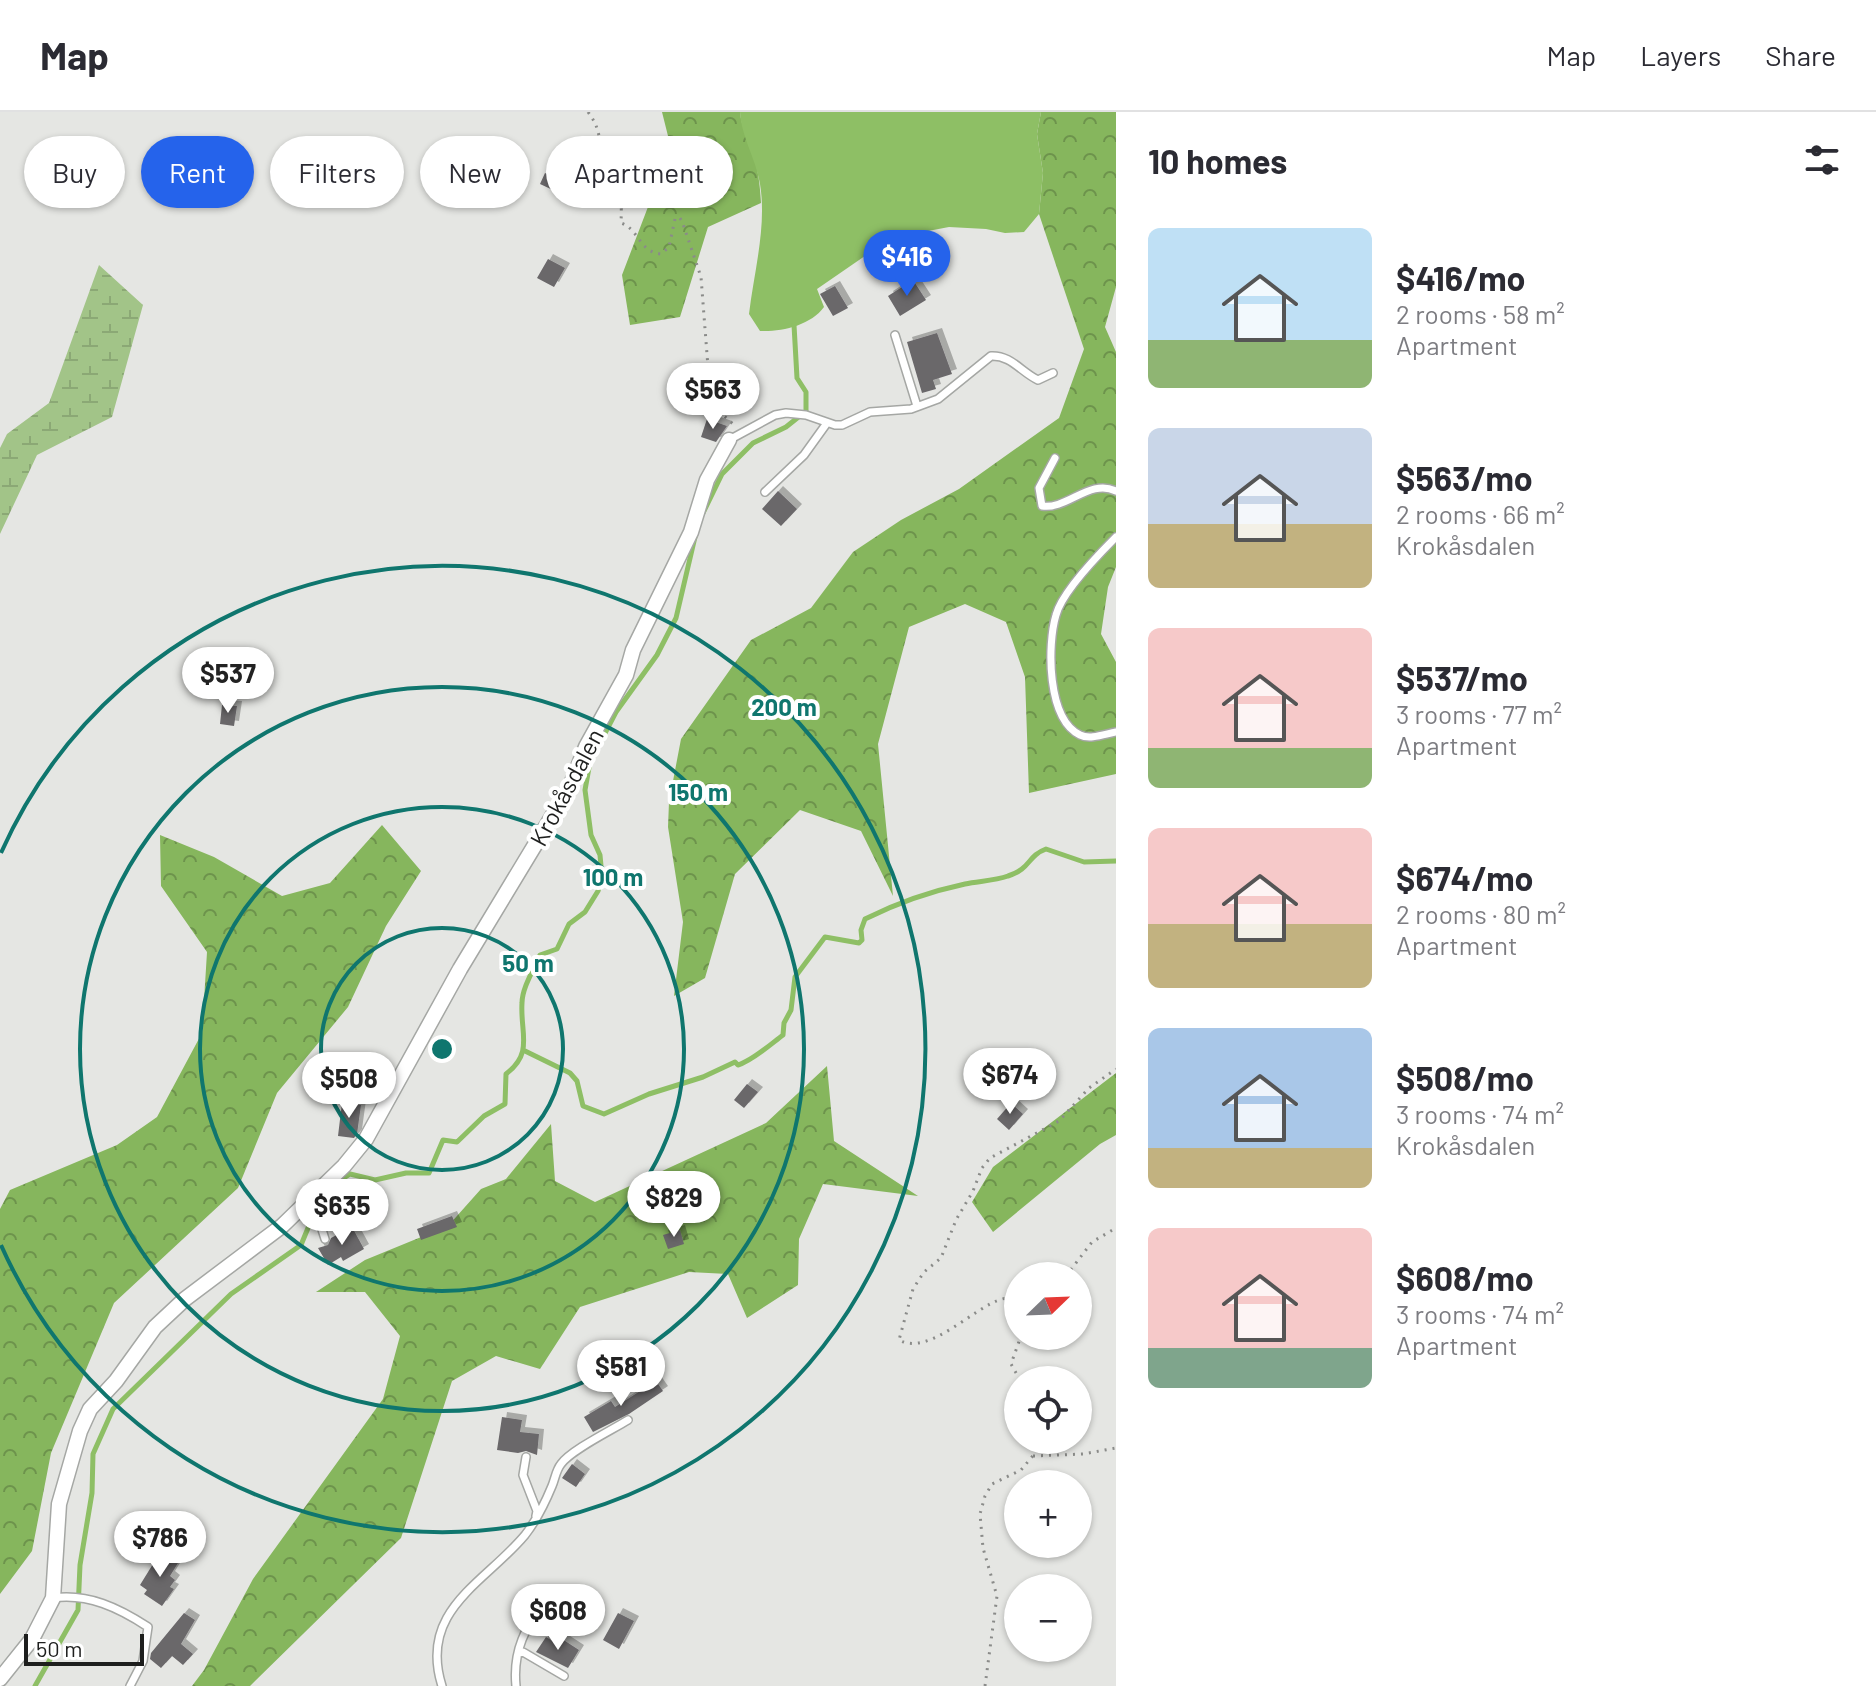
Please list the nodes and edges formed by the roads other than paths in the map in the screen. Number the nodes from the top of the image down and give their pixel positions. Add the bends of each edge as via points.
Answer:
1 (895, 335) dead end
2 (1053, 373) dead end
3 (917, 406) junction
4 (827, 423) junction
5 (734, 436) joint
6 (1055, 458) dead end
7 (1116, 491) edge
8 (765, 492) dead end
9 (1116, 537) edge
10 (1116, 732) edge
11 (308, 1201) junction
12 (325, 1239) dead end
13 (628, 1420) dead end
14 (526, 1457) dead end
15 (536, 1518) junction
16 (53, 1598) junction
17 (553, 1604) dead end
18 (519, 1653) junction
19 (564, 1676) dead end
20 (0, 1679) edge
21 (130, 1686) edge
22 (442, 1686) edge
23 (516, 1686) edge

1 - 3 lane
2 - 3 lane via 1038,380 1008,358 991,356 938,399
3 - 4 lane via 870,412 842,425
4 - 5 lane via 786,413
4 - 8 lane via 804,455
5 - 11 street, Krokåsdalen via 707,480 691,532 570,787 366,1139
6 - 7 lane via 1039,488 1042,506 1092,489
9 - 10 lane via 1056,613 1049,658 1063,721 1088,737
11 - 12 lane
11 - 16 street, Krokåsdalen via 155,1327 90,1409 59,1504
13 - 15 lane via 561,1463
14 - 15 lane via 523,1475
15 - 22 lane via 448,1616 436,1654
16 - 20 street, Krokåsdalen via 32,1639
16 - 21 lane via 92,1598 148,1627 143,1661
17 - 18 lane via 530,1623
18 - 19 lane
18 - 23 lane

